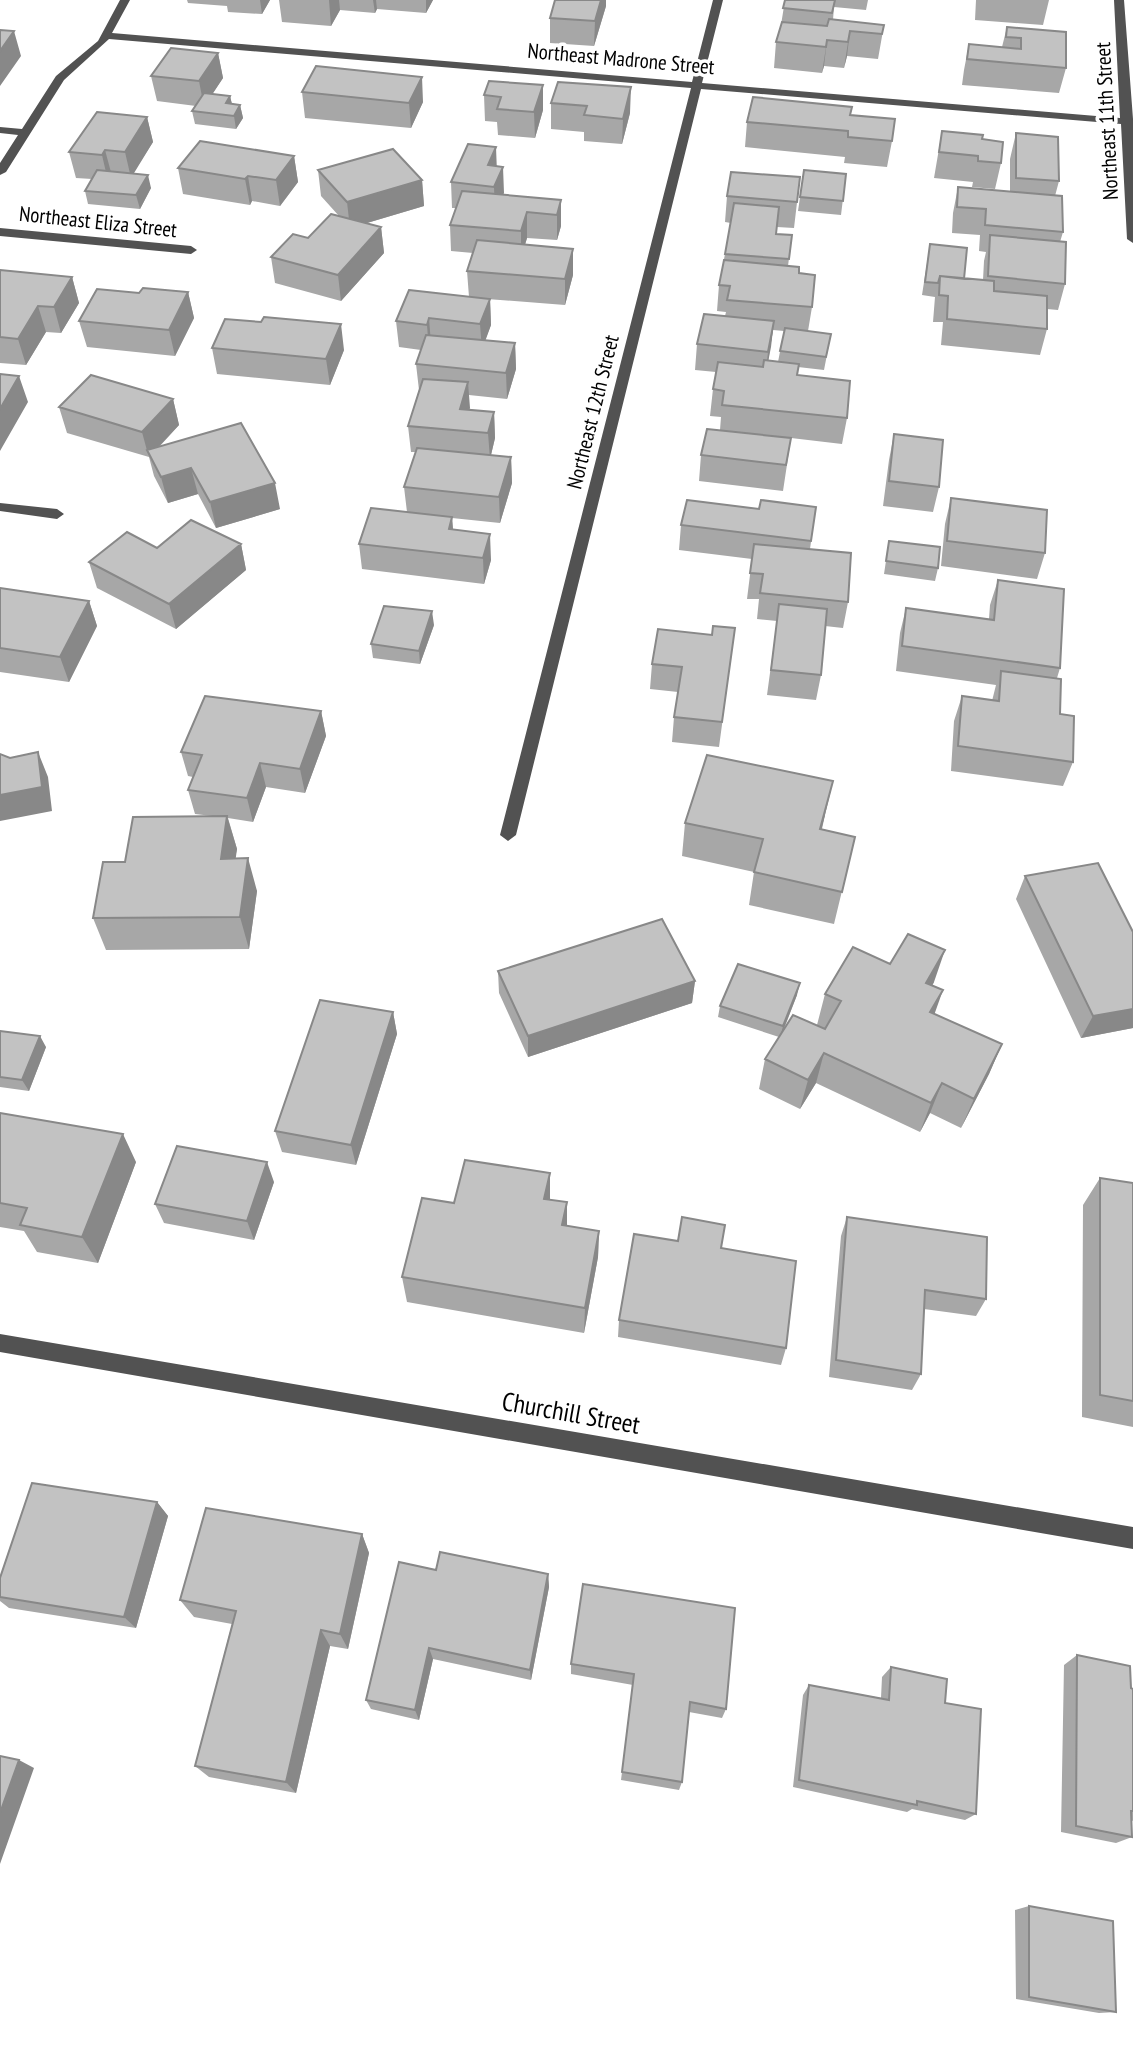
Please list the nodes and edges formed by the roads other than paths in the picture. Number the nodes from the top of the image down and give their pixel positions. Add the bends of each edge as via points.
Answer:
1 (125, 0) edge
2 (718, 0) edge
3 (1119, 0) edge
4 (106, 36) junction
5 (698, 85) junction
6 (1130, 122) edge
7 (0, 130) edge
8 (23, 132) junction
9 (0, 172) edge
10 (0, 232) edge
11 (1133, 240) edge
12 (191, 250) dead end
13 (0, 507) edge
14 (57, 514) dead end
15 (508, 835) dead end
16 (0, 1343) edge
17 (1133, 1538) edge

1 - 4 street
2 - 5 street, Northeast 12th Street
3 - 6 street, Northeast 11th Street
4 - 5 street, Northeast Madrone Street
4 - 8 street via 60,78
5 - 6 street, Northeast Madrone Street
5 - 15 street, Northeast 12th Street
6 - 11 street, Northeast 11th Street
7 - 8 street
8 - 9 street
10 - 12 street, Northeast Eliza Street
13 - 14 street
16 - 17 street, Churchill Street

